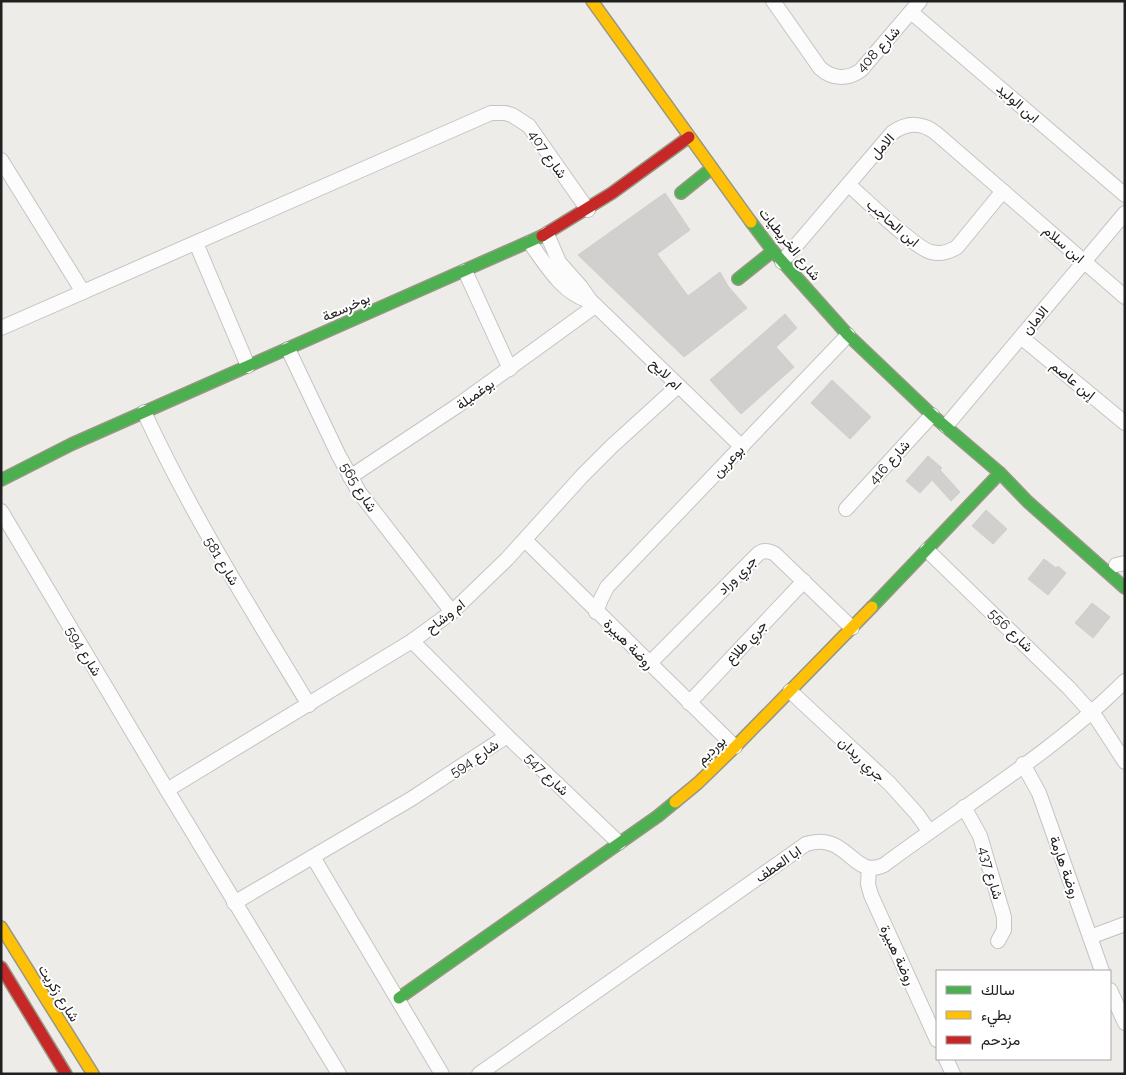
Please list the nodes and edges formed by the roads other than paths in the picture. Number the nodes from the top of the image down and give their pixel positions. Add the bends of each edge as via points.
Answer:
1 (592, 1) edge
2 (773, 1) edge
3 (916, 7) edge
4 (689, 137) junction
5 (1, 160) edge
6 (712, 168) junction
7 (849, 184) junction
8 (1004, 191) junction
9 (681, 192) dead end
10 (1125, 194) edge
11 (588, 210) junction
12 (1125, 213) edge
13 (547, 234) junction
14 (196, 243) junction
15 (530, 243) junction
16 (778, 257) junction
17 (1084, 262) junction
18 (465, 271) junction
19 (738, 279) dead end
20 (83, 292) junction
21 (1125, 296) edge
22 (593, 303) junction
23 (1, 328) edge
24 (848, 335) junction
25 (1020, 337) junction
26 (288, 349) junction
27 (248, 366) junction
28 (510, 369) junction
29 (678, 386) junction
30 (144, 412) junction
31 (932, 414) junction
32 (1125, 423) edge
33 (946, 426) junction
34 (742, 447) junction
35 (1000, 473) junction
36 (350, 477) junction
37 (1, 480) edge
38 (846, 509) dead end
39 (1, 511) edge
40 (525, 540) junction
41 (927, 550) junction
42 (1122, 566) edge
43 (804, 582) junction
44 (608, 587) junction
45 (1125, 588) edge
46 (584, 599) junction
47 (452, 612) junction
48 (596, 612) junction
49 (852, 628) junction
50 (412, 641) junction
51 (649, 664) junction
52 (1125, 681) edge
53 (790, 691) junction
54 (689, 702) junction
55 (309, 704) junction
56 (1091, 713) junction
57 (507, 736) junction
58 (735, 747) junction
59 (1125, 762) edge
60 (1023, 764) junction
61 (166, 790) junction
62 (964, 807) junction
63 (929, 831) junction
64 (619, 843) junction
65 (313, 857) junction
66 (869, 868) junction
67 (234, 903) junction
68 (1125, 924) edge
69 (1, 928) edge
70 (1090, 937) junction
71 (998, 941) dead end
72 (1, 967) edge
73 (1102, 970) edge
74 (1111, 992) edge
75 (399, 998) junction
76 (1125, 1023) edge
77 (936, 1038) edge
78 (946, 1060) edge
79 (66, 1074) edge
80 (93, 1074) edge
81 (339, 1074) edge
82 (442, 1074) edge
83 (480, 1074) edge
84 (952, 1074) edge

1 - 4 street, شارع الخريطيات
2 - 3 street, شارع 408 via 820,68 840,77 851,76 861,70
3 - 10 street, ابن الوليد
4 - 6 street, شارع الخريطيات
4 - 11 street, بوخرسعة
5 - 20 street
6 - 9 street
6 - 16 street, شارع الخريطيات
7 - 8 street, الامل via 892,133 904,126 918,125 937,134
7 - 8 street, ابن الحاجب via 921,248 936,253 957,247
7 - 16 street, الامل
8 - 17 street, ابن سلام
11 - 13 street, بوخرسعة
11 - 14 street, شارع 407 via 529,126 512,115 498,113 484,116
12 - 17 street, الامان
13 - 15 street, بوخرسعة
13 - 22 street, ام لايح via 559,262
14 - 20 street
14 - 27 street
15 - 18 street, بوخرسعة
15 - 22 street, ام لايح via 558,279 578,296
16 - 19 street
16 - 24 street, شارع الخريطيات
17 - 21 street, ابن سلام
17 - 25 street, الامان
18 - 26 street, بوخرسعة
18 - 28 street
20 - 23 street
22 - 28 street, بوغميلة
22 - 29 street, ام لايح
24 - 31 street, شارع الخريطيات
24 - 34 street, بوعرين
25 - 32 street, إبن عاصم
25 - 33 street, الامان
26 - 27 street, بوخرسعة
26 - 36 street, شارع 565
27 - 30 street, بوخرسعة
28 - 36 street, بوغميلة
29 - 34 street, ام لايح
29 - 40 street, ام وشاح via 582,476
30 - 37 street, بوخرسعة
30 - 55 street, شارع 581 via 180,488
31 - 33 street, شارع الخريطيات
31 - 38 street, شارع 416
33 - 35 street, شارع الخريطيات
34 - 44 street, بوعرين
35 - 41 street, بورديم
35 - 42 street, شارع الخريطيات
35 - 45 street, شارع الخريطيات
36 - 47 street, شارع 565
39 - 61 street, شارع 594
40 - 46 street, روضة هبيرة
40 - 47 street, ام وشاح
41 - 49 street, بورديم
41 - 56 street, شارع 556 via 1040,658
43 - 49 street, جري وراد
43 - 51 street, جري وراد via 771,552 760,553
43 - 54 street, جري طلاع
44 - 46 street, بوعرين
44 - 48 street, بوعرين
46 - 48 street, روضة هبيرة
47 - 50 street, ام وشاح
48 - 51 street, روضة هبيرة
49 - 53 street, بورديم
50 - 55 street, ام وشاح
50 - 57 street, شارع 547
51 - 54 street, روضة هبيرة
52 - 56 street
53 - 58 street, بورديم
53 - 63 street, جري ريدان via 895,789
54 - 58 street, روضة هبيرة
55 - 61 street, ام وشاح
56 - 59 street, شارع 556
56 - 60 street
57 - 64 street, شارع 547
57 - 65 street, شارع 594 via 411,799
58 - 64 street, بورديم via 679,800
60 - 62 street
60 - 70 street, روضة هارمة via 1039,793
61 - 67 street, شارع 594
62 - 63 street
62 - 71 street, شارع 437 via 980,836 1004,917 1004,930
63 - 66 street via 884,865
64 - 75 street, بورديم
65 - 67 street, شارع 594
65 - 75 street
66 - 77 street, روضة هبيرة via 871,895
66 - 83 street, ابا العطف via 836,844 821,841 806,844
67 - 81 street, شارع 594
68 - 70 street
69 - 80 street, شارع زكريت
70 - 73 street, روضة هارمة
72 - 79 street
74 - 76 street
75 - 82 street
78 - 84 street

